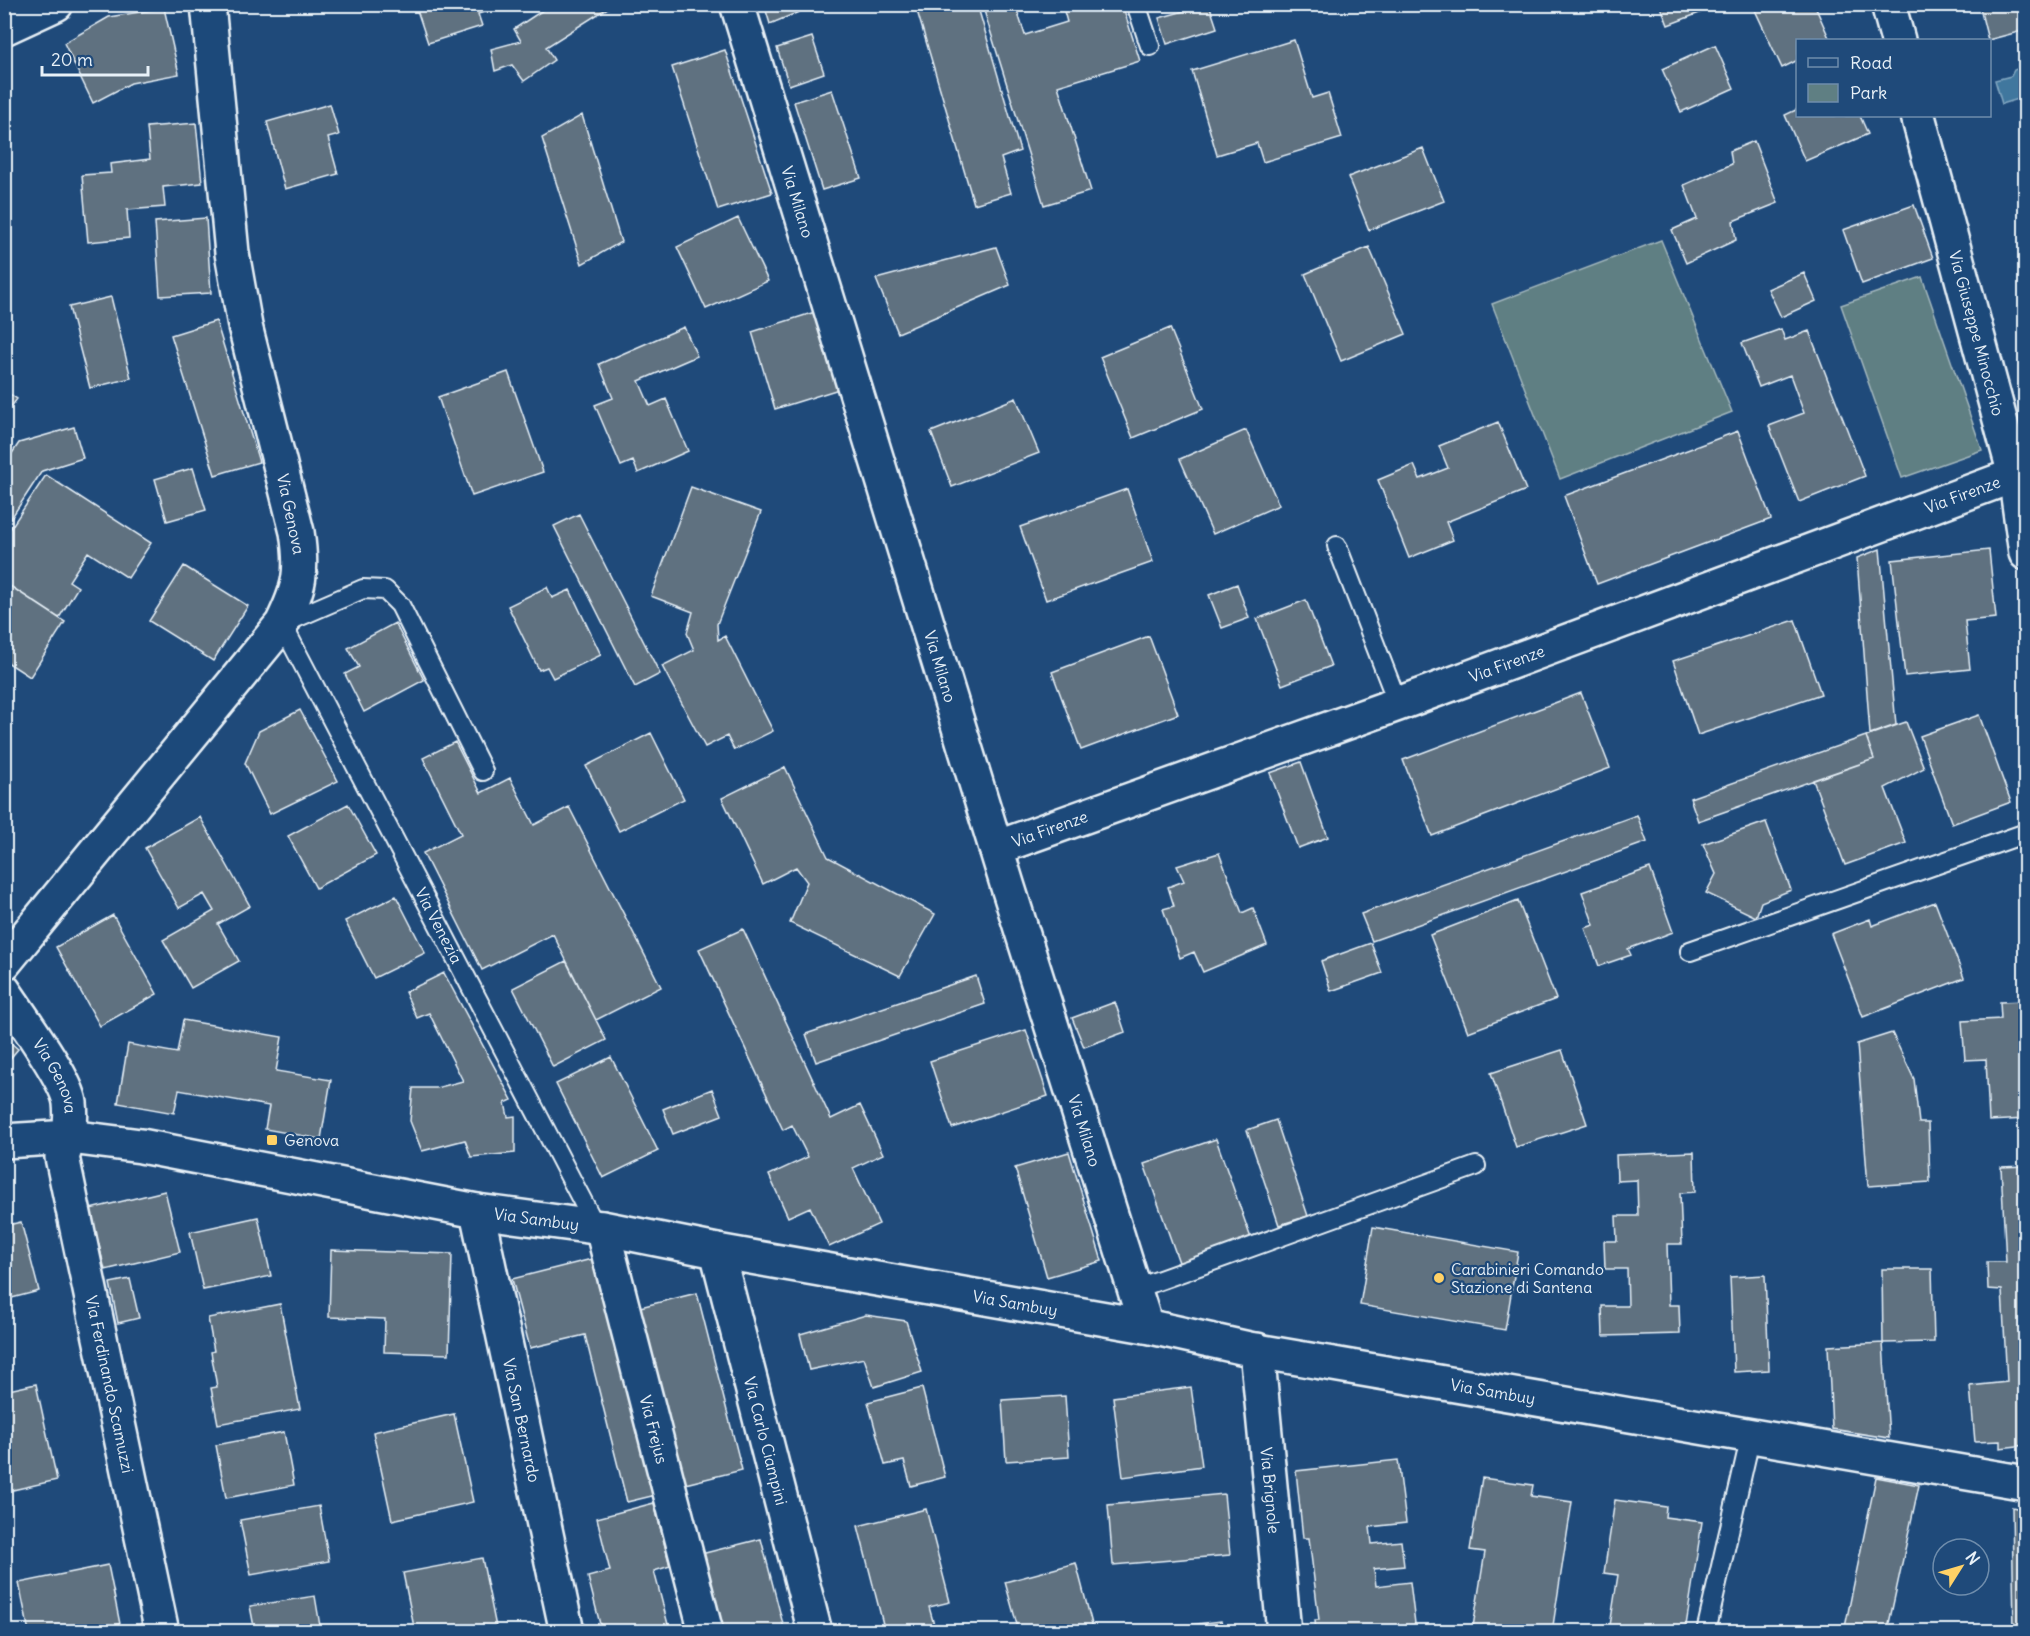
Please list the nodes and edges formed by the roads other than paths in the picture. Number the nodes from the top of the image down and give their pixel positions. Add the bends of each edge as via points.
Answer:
1 (56, 4) edge
2 (208, 4) edge
3 (737, 4) edge
4 (1136, 4) edge
5 (1888, 4) edge
6 (4, 28) edge
7 (1898, 39) edge
8 (1150, 46) dead end
9 (1918, 117) edge
10 (2015, 476) junction
11 (1337, 546) dead end
12 (2025, 553) edge
13 (282, 624) junction
14 (1398, 704) junction
15 (483, 771) dead end
16 (2025, 833) edge
17 (996, 848) junction
18 (1690, 951) dead end
19 (4, 963) edge
20 (4, 991) edge
21 (70, 1137) junction
22 (4, 1141) edge
23 (1476, 1166) dead end
24 (477, 1211) junction
25 (599, 1227) junction
26 (717, 1251) junction
27 (1135, 1289) junction
28 (1146, 1326) junction
29 (1257, 1350) junction
30 (1750, 1435) junction
31 (2025, 1484) edge
32 (162, 1632) edge
33 (567, 1632) edge
34 (706, 1632) edge
35 (815, 1632) edge
36 (1284, 1632) edge
37 (1706, 1632) edge

1 - 6 street
2 - 13 street, Via Genova via 232,253 245,326 302,566 294,601
3 - 17 street, Via Milano
4 - 8 lane
5 - 7 street
9 - 10 street, Via Giuseppe Minocchio
10 - 12 street, Via Giuseppe Minocchio
10 - 14 street, Via Firenze
11 - 14 lane
13 - 15 lane via 363,589 385,590 400,605
13 - 19 street, Via Genova
13 - 25 lane, Via Venezia
14 - 17 street, Via Firenze
16 - 18 lane
17 - 27 street, Via Milano
20 - 21 street, Via Genova via 63,1084 70,1101
21 - 22 street, Via Sambuy
21 - 24 street, Via Sambuy via 141,1146
21 - 32 street, Via Ferdinando Scamuzzi via 62,1157
23 - 27 lane
24 - 25 street, Via Sambuy
24 - 33 street, Via San Bernardo
25 - 26 street, Via Sambuy
25 - 34 street, Via Frejus
26 - 28 street, Via Sambuy
26 - 35 street, Via Carlo Ciampini
27 - 28 street, Via Milano
28 - 29 street, Via Sambuy
29 - 30 street, Via Sambuy
29 - 36 street, Via Brignole
30 - 31 street, Via Sambuy
30 - 37 lane

